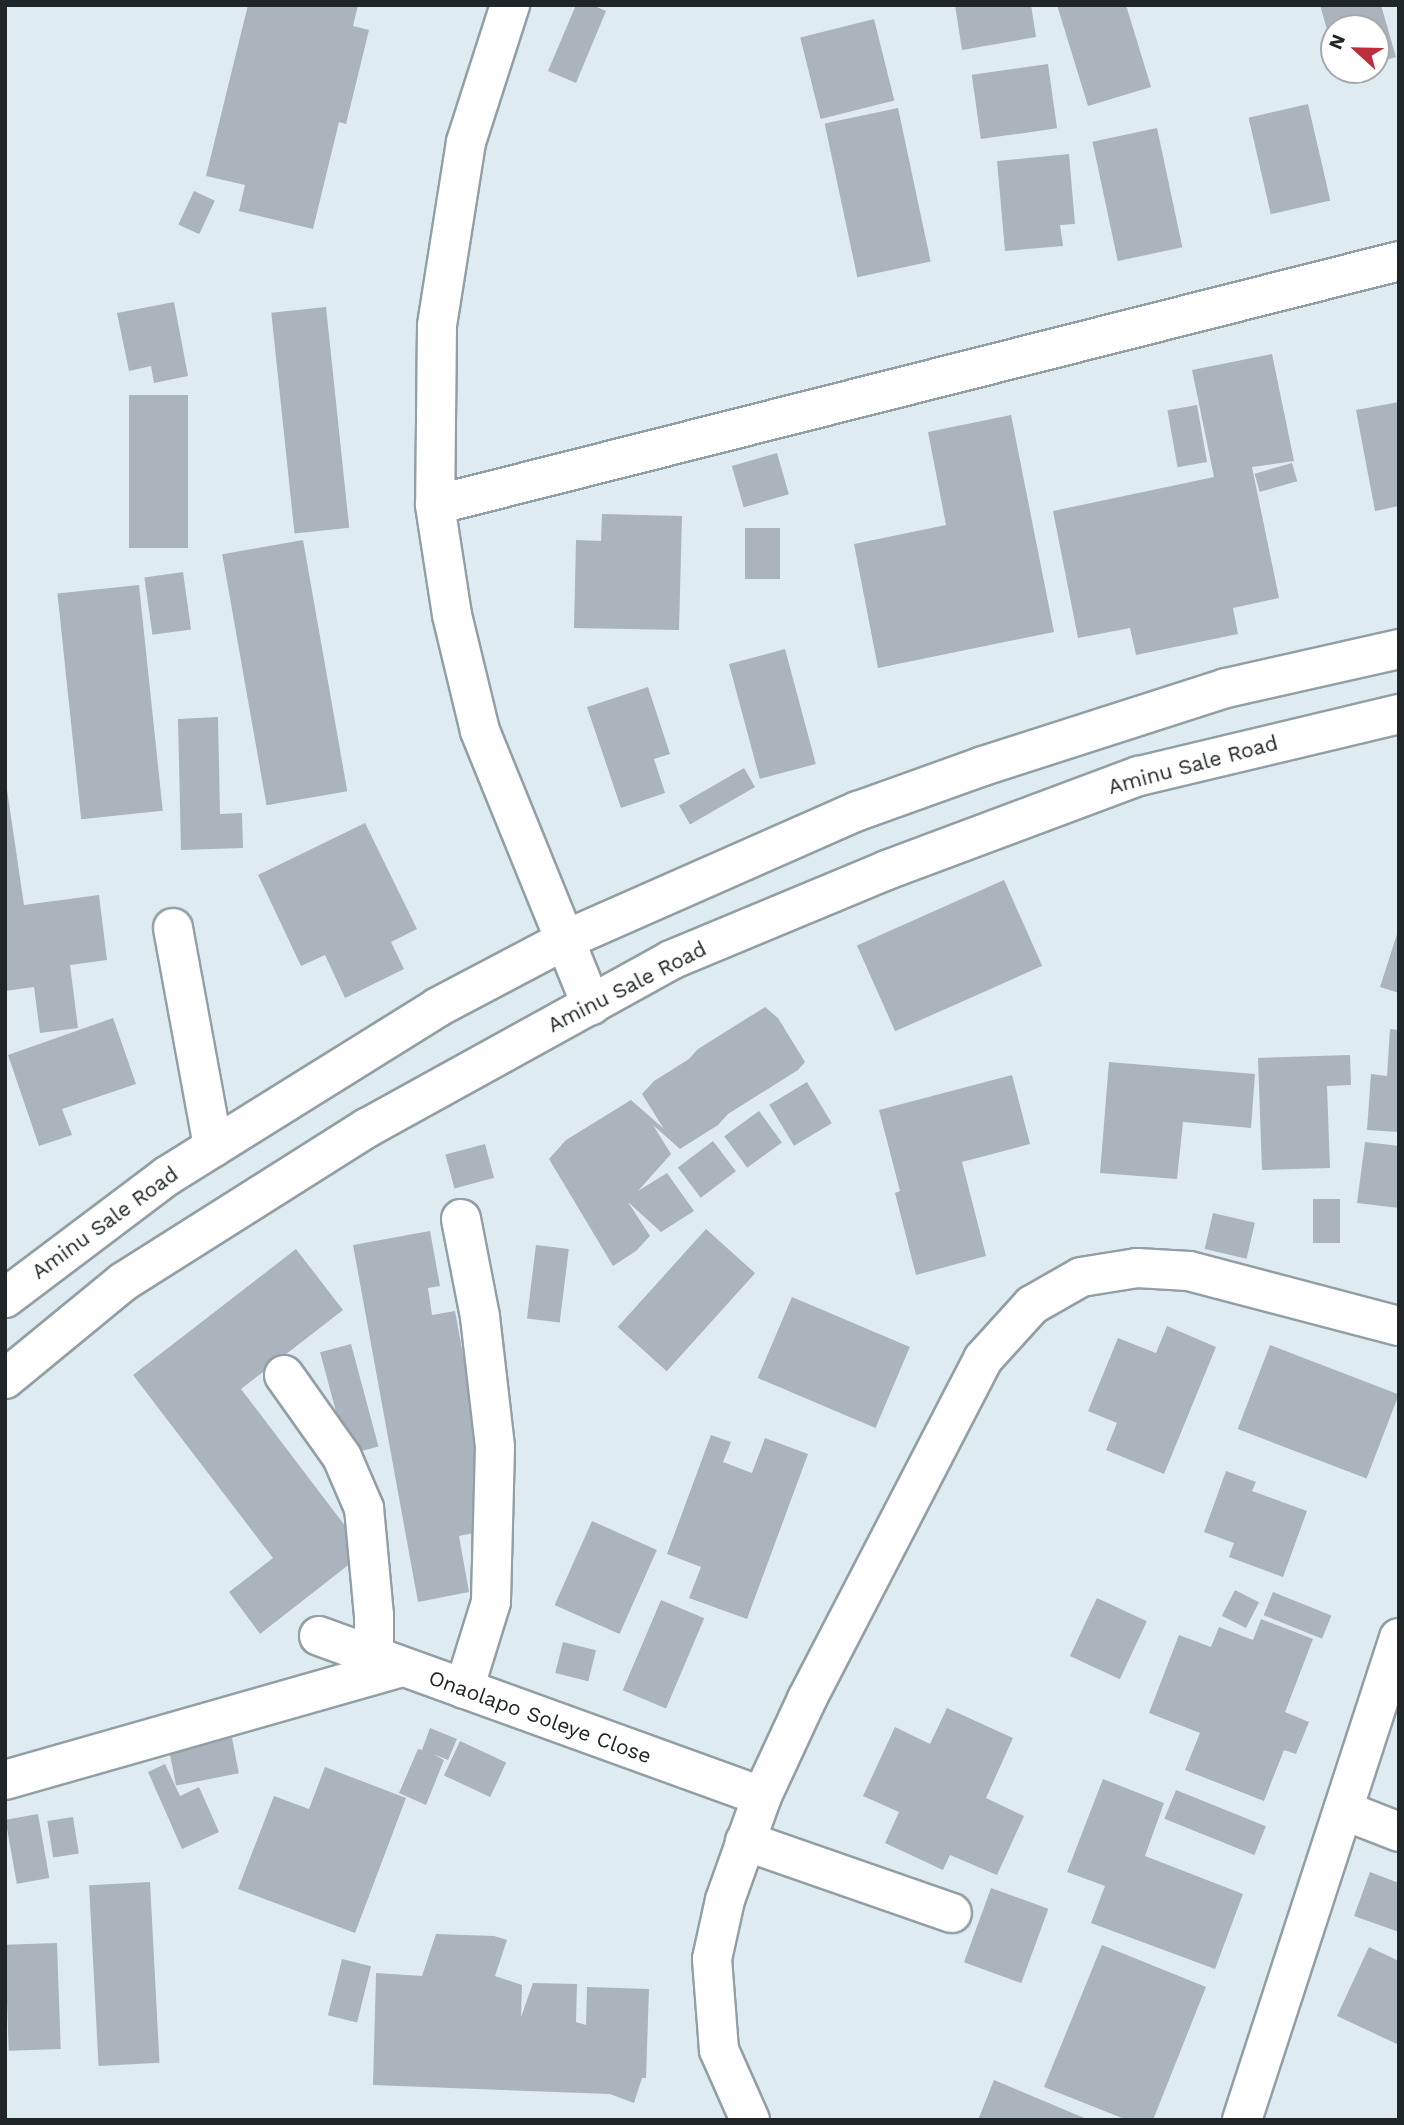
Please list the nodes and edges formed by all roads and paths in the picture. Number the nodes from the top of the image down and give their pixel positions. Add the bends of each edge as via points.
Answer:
1 (510, 5) edge
2 (1399, 261) edge
3 (435, 505) junction
4 (1399, 649) edge
5 (1399, 714) edge
6 (173, 928) dead end
7 (565, 940) junction
8 (591, 1005) junction
9 (213, 1147) junction
10 (461, 1219) dead end
11 (5, 1298) edge
12 (1399, 1326) edge
13 (284, 1375) dead end
14 (5, 1379) edge
15 (319, 1636) dead end
16 (1399, 1638) edge
17 (387, 1662) junction
18 (464, 1689) junction
19 (5, 1780) edge
20 (762, 1796) junction
21 (1343, 1810) junction
22 (1399, 1832) edge
23 (745, 1840) junction
24 (952, 1913) dead end
25 (750, 2120) edge
26 (1242, 2120) edge

1 - 3 street via 466,142 439,312
2 - 3 street
3 - 7 street via 452,615 480,731
4 - 7 street, Aminu Sale Road via 1226,688 983,766 858,811
5 - 8 street, Aminu Sale Road via 1139,776 887,870 671,960
6 - 9 street
7 - 8 street
7 - 9 street, Aminu Sale Road via 438,1007
8 - 14 street, Aminu Sale Road via 366,1128 123,1282
9 - 11 street, Aminu Sale Road via 167,1176
10 - 18 street via 480,1317 495,1447 491,1602
12 - 20 street via 1189,1271 1137,1268 1081,1278 1032,1305 983,1359 807,1699
13 - 17 street via 342,1457 364,1508 374,1615
15 - 17 street, Onaolapo Soleye Close
16 - 21 street
17 - 18 street, Onaolapo Soleye Close
17 - 19 street
18 - 20 street, Onaolapo Soleye Close
20 - 23 street
21 - 22 street
21 - 26 street
23 - 24 street
23 - 25 street via 712,1959 719,2050

